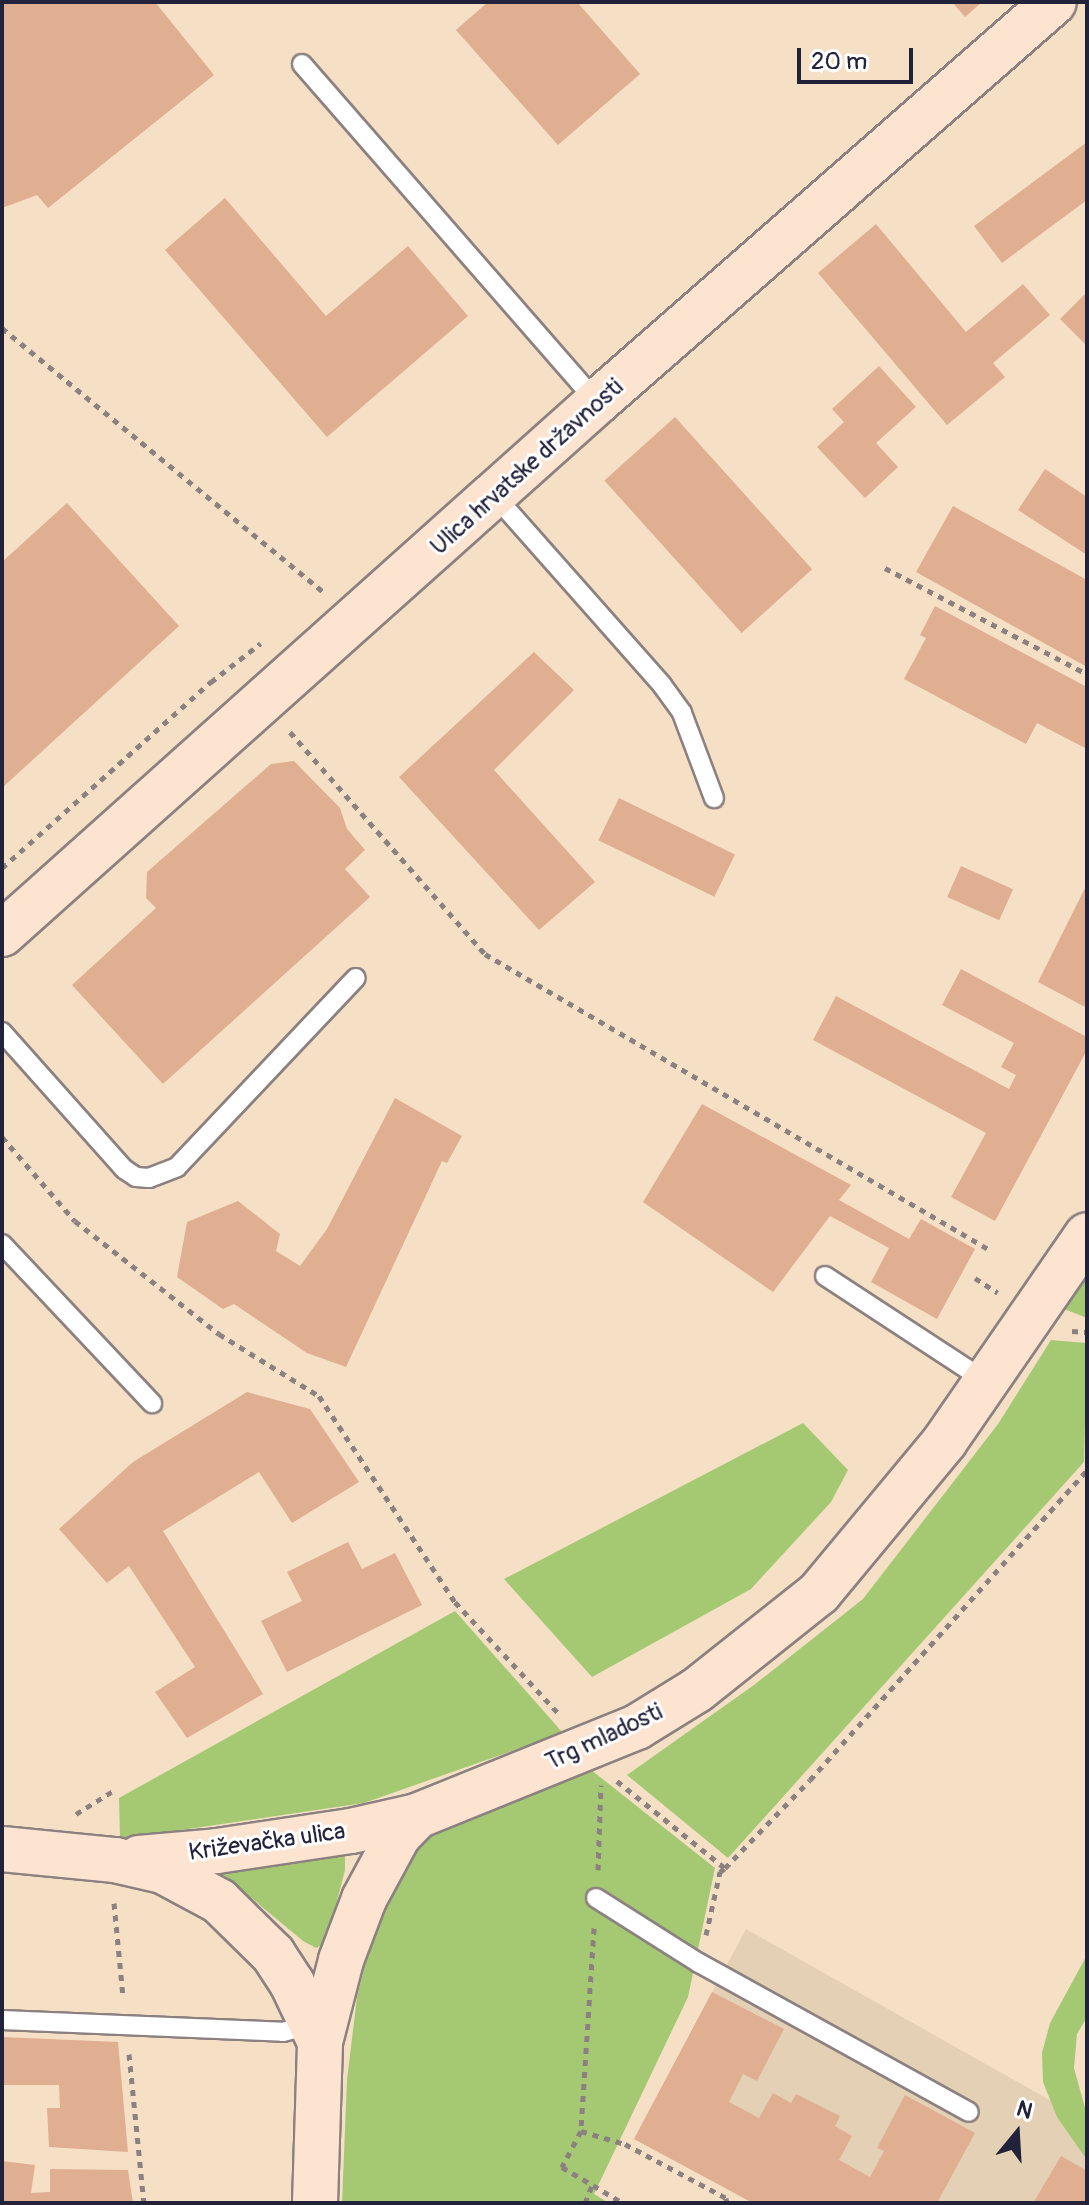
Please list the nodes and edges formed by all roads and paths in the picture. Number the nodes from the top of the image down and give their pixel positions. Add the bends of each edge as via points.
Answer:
1 (1054, 2) edge
2 (302, 64) dead end
3 (2, 328) edge
4 (597, 402) junction
5 (495, 496) junction
6 (885, 568) dead end
7 (330, 598) dead end
8 (1087, 674) edge
9 (211, 682) dead end
10 (281, 722) dead end
11 (714, 798) dead end
12 (2, 868) edge
13 (2, 934) edge
14 (356, 978) dead end
15 (2, 1032) edge
16 (2, 1137) edge
17 (1087, 1235) edge
18 (2, 1244) edge
19 (988, 1249) dead end
20 (825, 1276) dead end
21 (975, 1278) dead end
22 (1018, 1305) junction
23 (987, 1382) junction
24 (152, 1403) dead end
25 (1087, 1470) edge
26 (562, 1717) dead end
27 (612, 1777) dead end
28 (601, 1782) dead end
29 (417, 1816) junction
30 (2, 1849) edge
31 (115, 1860) junction
32 (725, 1868) junction
33 (596, 1898) junction
34 (699, 1963) junction
35 (2, 2020) edge
36 (316, 2033) junction
37 (969, 2112) dead end
38 (581, 2131) junction
39 (592, 2186) junction
40 (315, 2203) edge
41 (585, 2203) edge
42 (623, 2203) edge
43 (727, 2203) edge

1 - 4 main road, Ulica hrvatske državnosti
2 - 4 lane
3 - 7 path
4 - 5 main road, Ulica hrvatske državnosti
5 - 11 lane via 662,685 682,713
5 - 13 main road, Ulica hrvatske državnosti
6 - 8 path
9 - 12 path
10 - 19 path via 485,954
14 - 15 lane via 177,1167 149,1178 124,1169
16 - 26 path via 75,1221 219,1334 319,1396 455,1602
17 - 22 main road, Trg mladosti
18 - 24 lane
20 - 23 lane
21 - 22 path
22 - 23 main road, Trg mladosti
23 - 29 main road, Trg mladosti via 819,1593 697,1690 637,1727
25 - 32 path
27 - 32 path
28 - 33 path
29 - 31 main road, Križevačka ulica via 217,1851
29 - 36 main road, Trg mladosti via 391,1847 364,1899
30 - 31 main road, Križevačka ulica
31 - 36 main road, Križevačka ulica via 163,1871 219,1901 273,1954
32 - 34 path
33 - 34 lane
33 - 38 path
34 - 37 lane
35 - 36 lane
36 - 40 main road, Trg mladosti
38 - 39 path via 562,2167
38 - 43 path via 625,2144
39 - 41 path
39 - 42 path

